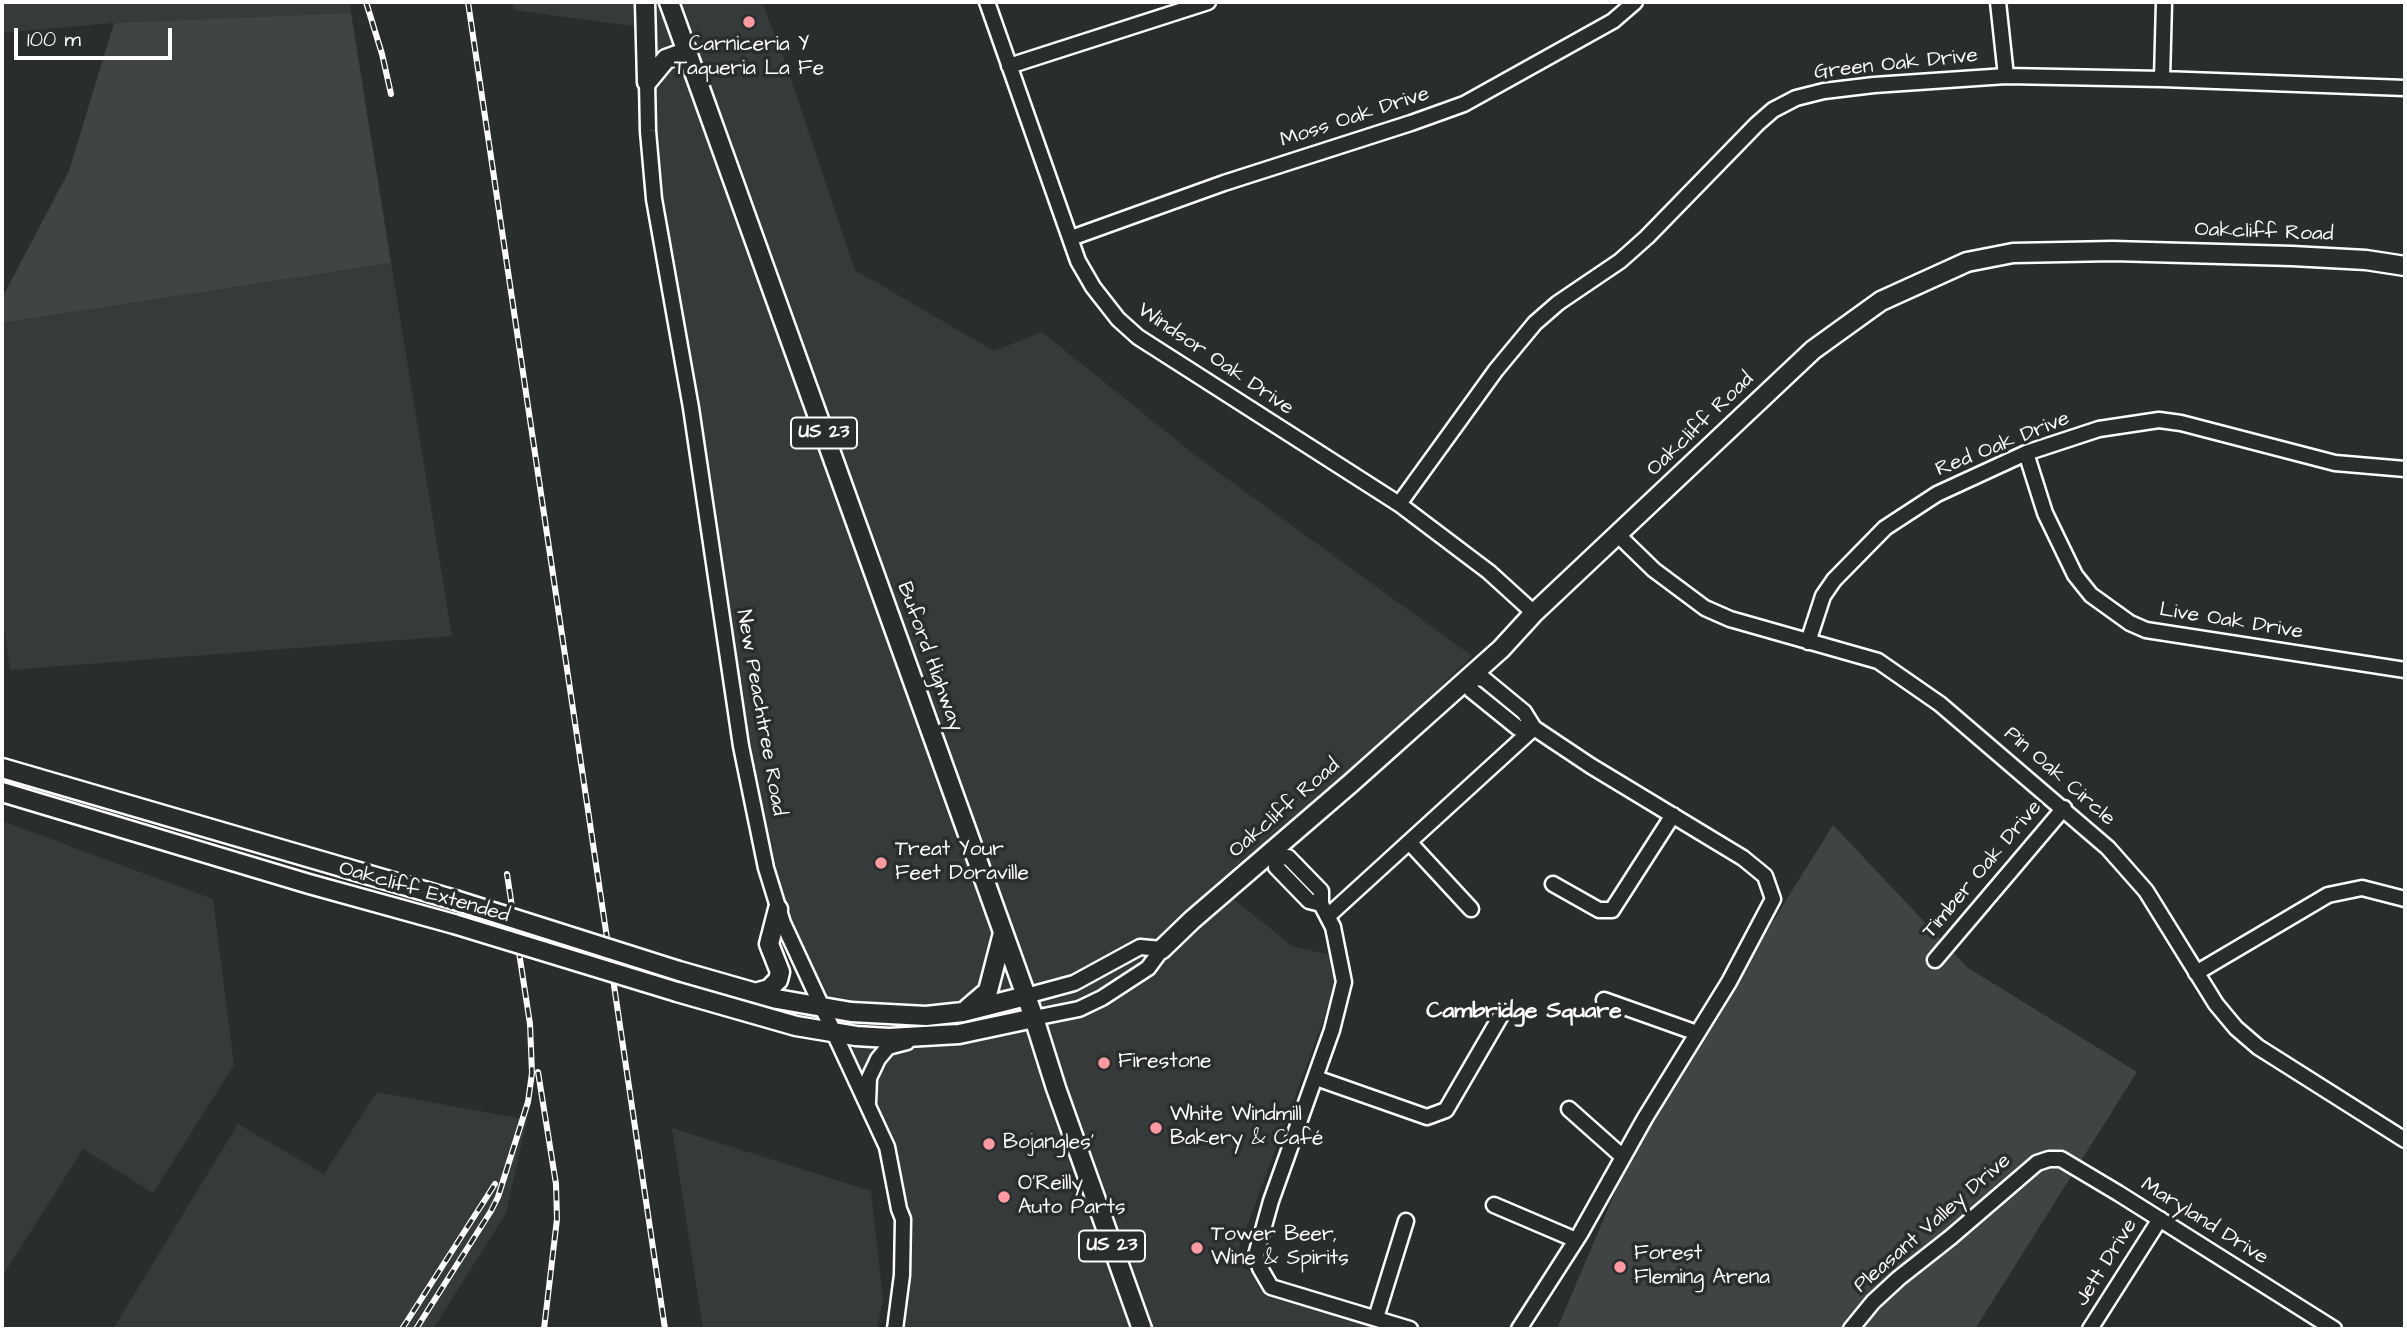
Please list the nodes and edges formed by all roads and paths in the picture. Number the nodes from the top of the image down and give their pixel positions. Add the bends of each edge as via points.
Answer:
1 (645, 2) edge
2 (669, 2) edge
3 (987, 2) edge
4 (1208, 2) edge
5 (1635, 2) edge
6 (1998, 2) edge
7 (2164, 2) edge
8 (688, 51) junction
9 (1009, 66) junction
10 (2006, 76) junction
11 (2162, 79) junction
12 (647, 82) junction
13 (2405, 88) edge
14 (1071, 238) junction
15 (2405, 266) edge
16 (2026, 453) junction
17 (2405, 469) edge
18 (1399, 504) junction
19 (1618, 535) junction
20 (1534, 613) junction
21 (1808, 642) junction
22 (2405, 670) edge
23 (1470, 677) junction
24 (1534, 728) junction
25 (2, 768) edge
26 (2, 792) edge
27 (2064, 808) junction
28 (1672, 814) junction
29 (1410, 843) junction
30 (1276, 854) junction
31 (1553, 884) dead end
32 (2405, 899) edge
33 (778, 909) junction
34 (1471, 909) dead end
35 (1324, 910) junction
36 (1003, 933) junction
37 (1162, 949) junction
38 (1935, 960) dead end
39 (2196, 972) junction
40 (755, 993) junction
41 (1026, 996) junction
42 (1604, 1000) dead end
43 (823, 1007) junction
44 (963, 1012) junction
45 (1503, 1012) dead end
46 (1034, 1018) junction
47 (834, 1032) junction
48 (1697, 1033) junction
49 (922, 1037) junction
50 (1316, 1078) junction
51 (868, 1104) junction
52 (1569, 1109) dead end
53 (2405, 1140) edge
54 (1623, 1157) junction
55 (2049, 1159) joint
56 (1494, 1205) dead end
57 (2160, 1219) junction
58 (1406, 1221) dead end
59 (1576, 1240) junction
60 (1376, 1318) junction
61 (895, 1329) edge
62 (1142, 1329) edge
63 (1410, 1329) edge
64 (1519, 1329) edge
65 (1851, 1329) edge
66 (2090, 1329) edge
67 (2334, 1329) edge

1 - 12 main road
2 - 8 main road, Buford Highway / US 23
3 - 9 street, Windsor Oak Drive
4 - 9 street
5 - 14 street, Moss Oak Drive via 1613,21 1464,104
6 - 10 street
7 - 11 street
8 - 12 main road via 666,59
8 - 36 main road, Buford Highway / US 23
9 - 14 street, Windsor Oak Drive
10 - 11 street, Green Oak Drive
10 - 18 street, Green Oak Drive via 1824,91 1773,110 1620,261 1535,323
11 - 13 street, Green Oak Drive
12 - 33 street, New Peachtree Road via 653,198 691,408 741,746
14 - 18 street, Windsor Oak Drive via 1093,287 1138,337
15 - 19 main road, Oakcliff Road via 2292,256 2113,251 2013,253 1967,262 1881,301 1813,350
16 - 17 street, Red Oak Drive via 2099,429 2159,420 2335,463
16 - 21 street, Red Oak Drive via 1937,494 1885,528 1834,580
16 - 22 street, Live Oak Drive via 2045,513 2075,575 2091,595 2130,623 2146,630
18 - 20 street, Windsor Oak Drive via 1489,572
19 - 20 main road, Oakcliff Road
19 - 21 street, Pin Oak Circle via 1654,570 1705,608
20 - 23 main road, Oakcliff Road
21 - 27 street, Pin Oak Circle via 1878,661 1940,704
23 - 24 street via 1471,690 1518,728
23 - 30 main road, Oakcliff Road
24 - 28 street
24 - 29 street
25 - 40 main road, Oakcliff Extended, bridge
26 - 47 main road, Oakcliff Extended, bridge via 677,992 796,1026
27 - 38 street, Timber Oak Drive
27 - 39 street, Pin Oak Circle via 2147,891
28 - 31 street via 1612,910 1599,910
28 - 48 street via 1765,876 1773,899
29 - 34 street
29 - 35 street
30 - 35 street via 1276,867
30 - 37 main road, Oakcliff Road
32 - 39 street via 2362,888 2328,895
33 - 40 main road via 769,944 780,972 778,980
33 - 43 street, New Peachtree Road
35 - 50 street via 1333,927 1344,982
36 - 41 main road, Buford Highway / US 23
36 - 44 main road via 988,991
37 - 41 street via 1140,947 1074,983
37 - 46 street, Oakcliff Road via 1148,968 1102,998 1079,1009
39 - 53 street, Pin Oak Circle via 2222,1012 2258,1047
40 - 43 main road, Oakcliff Extended
41 - 44 main road
41 - 46 main road, Buford Highway / US 23
42 - 48 street
43 - 44 main road via 926,1016
43 - 47 street, New Peachtree Road
45 - 50 street via 1446,1110 1427,1117
46 - 49 main road, Oakcliff Road
46 - 62 main road, Buford Highway / US 23
47 - 49 main road, Oakcliff Road
47 - 51 street, New Peachtree Road
48 - 54 street
49 - 51 street via 888,1047 878,1059 869,1078
50 - 60 street via 1256,1255 1271,1287
51 - 61 street, New Peachtree Road via 887,1147 903,1219
52 - 54 street
54 - 59 street
55 - 57 street, Maryland Drive via 2061,1159
55 - 65 street, Pleasant Valley Drive via 2037,1163 1899,1278
56 - 59 street
57 - 66 street, Jett Drive
57 - 67 street, Maryland Drive
58 - 60 street
59 - 64 street
60 - 63 street

